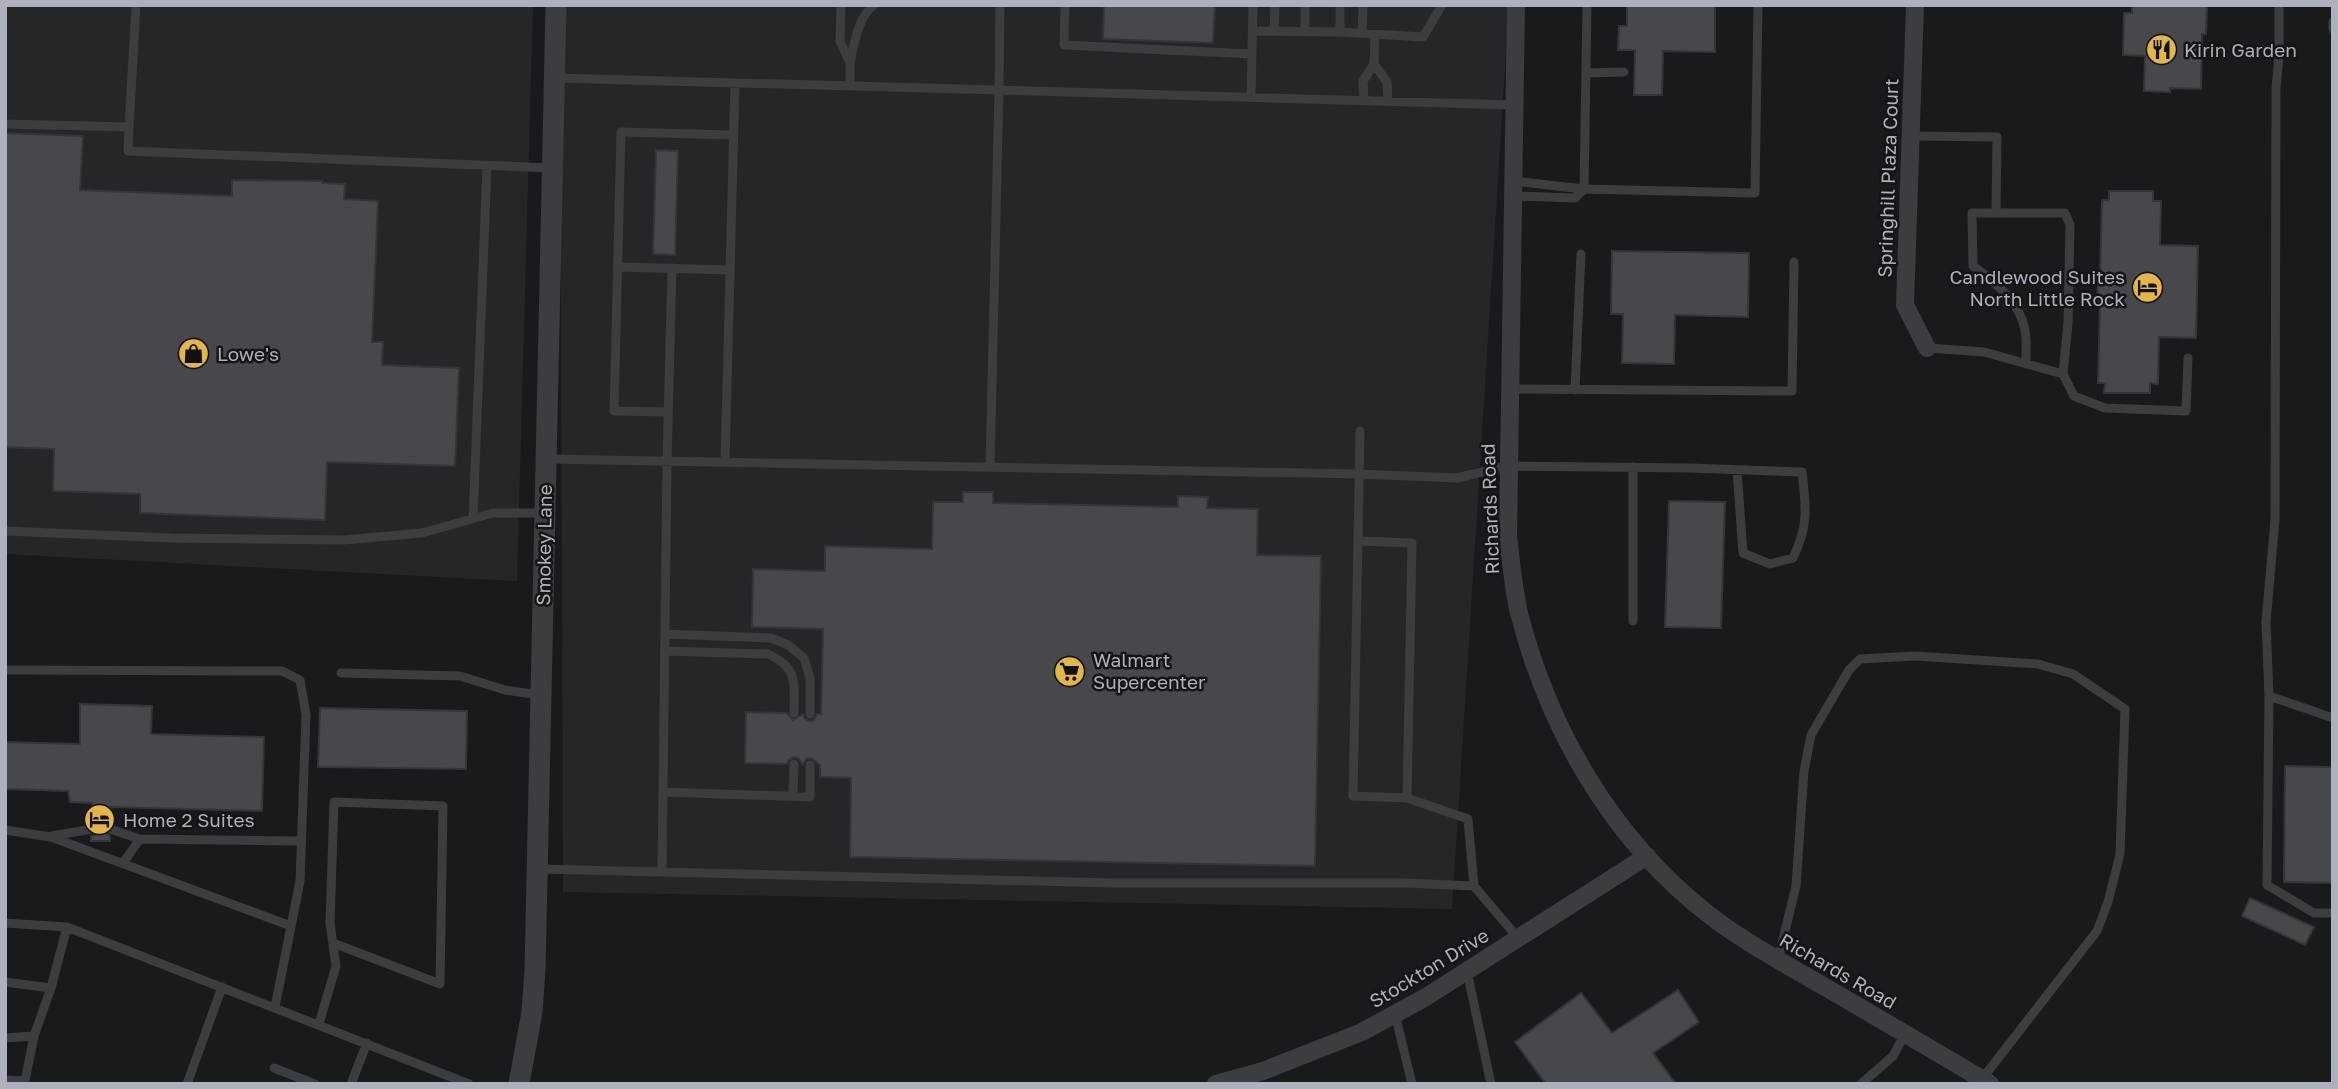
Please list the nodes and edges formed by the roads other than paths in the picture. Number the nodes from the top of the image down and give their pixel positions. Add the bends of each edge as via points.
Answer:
1 (136, 5) edge
2 (556, 5) edge
3 (841, 5) edge
4 (874, 5) edge
5 (1000, 5) edge
6 (1066, 5) edge
7 (1253, 5) edge
8 (1275, 5) edge
9 (1306, 5) edge
10 (1340, 5) edge
11 (1363, 5) edge
12 (1442, 5) edge
13 (1516, 5) edge
14 (1587, 5) edge
15 (1758, 5) edge
16 (1915, 5) edge
17 (2279, 5) edge
18 (2333, 22) edge
19 (2333, 29) edge
20 (1253, 31) junction
21 (1274, 31) junction
22 (1305, 32) junction
23 (1340, 32) junction
24 (1362, 34) junction
25 (1376, 35) junction
26 (1252, 54) junction
27 (850, 63) junction
28 (1374, 64) junction
29 (1625, 72) dead end
30 (1586, 73) junction
31 (554, 78) junction
32 (735, 83) junction
33 (850, 86) junction
34 (999, 90) junction
35 (1251, 97) junction
36 (1364, 100) junction
37 (1388, 101) junction
38 (1514, 105) junction
39 (5, 124) edge
40 (129, 127) junction
41 (733, 135) junction
42 (1911, 136) junction
43 (487, 166) junction
44 (552, 168) junction
45 (1513, 188) junction
46 (1584, 189) junction
47 (1996, 213) junction
48 (1581, 254) dead end
49 (1794, 262) dead end
50 (618, 267) junction
51 (672, 268) junction
52 (730, 270) junction
53 (1927, 348) joint
54 (2188, 358) dead end
55 (2026, 364) junction
56 (2063, 373) junction
57 (1508, 389) junction
58 (1575, 390) junction
59 (668, 412) junction
60 (1360, 430) dead end
61 (546, 458) junction
62 (667, 461) junction
63 (725, 462) junction
64 (1507, 466) junction
65 (990, 467) junction
66 (1633, 467) junction
67 (1737, 470) junction
68 (1359, 474) junction
69 (545, 513) junction
70 (473, 519) junction
71 (5, 531) edge
72 (1359, 541) junction
73 (1633, 621) dead end
74 (665, 634) junction
75 (665, 651) junction
76 (5, 670) edge
77 (341, 673) dead end
78 (541, 696) junction
79 (2269, 696) junction
80 (794, 713) dead end
81 (810, 714) dead end
82 (2333, 718) edge
83 (794, 764) dead end
84 (810, 765) dead end
85 (663, 792) junction
86 (793, 796) junction
87 (1407, 798) junction
88 (92, 829) dead end
89 (110, 829) dead end
90 (5, 830) edge
91 (51, 836) junction
92 (140, 839) junction
93 (301, 841) junction
94 (1647, 856) junction
95 (123, 863) junction
96 (537, 869) junction
97 (662, 872) junction
98 (1474, 886) junction
99 (2333, 913) edge
100 (5, 923) edge
101 (291, 926) junction
102 (67, 927) junction
103 (1518, 938) junction
104 (333, 943) junction
105 (1778, 960) junction
106 (1467, 971) junction
107 (5, 982) edge
108 (222, 987) junction
109 (51, 988) junction
110 (275, 1007) junction
111 (1395, 1014) junction
112 (319, 1024) junction
113 (1905, 1034) junction
114 (34, 1037) junction
115 (5, 1038) edge
116 (367, 1043) junction
117 (274, 1068) dead end
118 (5, 1080) edge
119 (1986, 1082) edge
120 (187, 1084) edge
121 (315, 1084) edge
122 (351, 1084) edge
123 (469, 1084) edge
124 (519, 1084) edge
125 (1216, 1084) edge
126 (1412, 1084) edge
127 (1491, 1084) edge
128 (1861, 1084) edge

1 - 40 lane
2 - 31 street, Smokey Lane
3 - 27 lane via 840,41
4 - 27 lane via 855,40
5 - 34 lane
6 - 26 lane via 1063,45
7 - 20 lane
8 - 21 lane
9 - 22 lane
10 - 23 lane
11 - 24 lane
12 - 25 lane via 1423,37
13 - 38 street, Richards Road
14 - 30 lane
15 - 46 lane via 1755,193
16 - 42 street, Springhill Plaza Court
17 - 79 lane via 2275,520 2266,622
18 - 19 lane
20 - 21 lane
20 - 26 lane
21 - 22 lane
22 - 23 lane
23 - 24 lane
24 - 25 lane
25 - 28 lane
26 - 35 lane
27 - 33 lane
28 - 36 lane via 1363,82
28 - 37 lane via 1387,82
29 - 30 lane
30 - 46 lane
31 - 32 lane
31 - 44 street, Smokey Lane
32 - 33 lane
32 - 41 lane
33 - 34 lane
34 - 35 lane
34 - 65 lane
35 - 36 lane
36 - 37 lane
37 - 38 lane
38 - 45 street, Richards Road
39 - 40 lane
40 - 43 lane via 128,151
41 - 50 lane via 621,132
41 - 52 lane
42 - 47 lane via 1997,137
42 - 53 street, Springhill Plaza Court via 1905,305
43 - 44 lane
43 - 70 lane
44 - 61 street, Smokey Lane
45 - 46 lane
45 - 46 lane via 1575,198
45 - 57 street, Richards Road
47 - 55 lane via 1972,213 1973,266 2001,286 2015,307 2025,328
47 - 56 lane via 2065,213 2070,225
48 - 58 lane
49 - 58 lane via 1792,391
50 - 51 lane
50 - 59 lane via 614,411
51 - 52 lane
51 - 59 lane
52 - 63 lane
53 - 55 lane via 1984,352
54 - 56 lane via 2186,411 2105,408 2074,396
55 - 56 lane
57 - 58 lane
57 - 64 street, Richards Road
59 - 62 lane
60 - 68 lane
61 - 62 lane
61 - 69 street, Smokey Lane
62 - 63 lane
62 - 74 lane
63 - 65 lane
64 - 66 lane
64 - 68 lane via 1457,478
64 - 94 street, Richards Road via 1513,585 1531,655 1562,733 1612,814
65 - 68 lane
66 - 67 lane
66 - 73 lane
67 - 67 lane via 1802,472 1806,509 1803,537 1793,558 1770,564 1743,553
68 - 72 lane
69 - 70 lane via 493,513
69 - 78 street, Smokey Lane
70 - 71 lane via 422,533 343,540
72 - 87 lane via 1412,543
72 - 87 lane via 1353,796
74 - 75 lane
74 - 81 lane via 771,638 788,645 804,658 810,678
75 - 80 lane via 768,654 781,660 794,679
75 - 85 lane
76 - 93 lane via 282,671 300,680 306,715
77 - 78 lane via 460,676
78 - 96 street, Smokey Lane
79 - 82 lane
79 - 99 lane via 2267,886 2314,913
83 - 86 lane
84 - 86 lane via 810,797
85 - 86 lane
85 - 97 lane
87 - 98 lane via 1468,819
88 - 91 lane
89 - 92 lane
90 - 91 lane
91 - 95 lane
92 - 93 lane
92 - 95 lane
93 - 101 lane via 300,881
94 - 103 street, Stockton Drive
94 - 105 street, Richards Road via 1707,913
95 - 101 lane
96 - 97 lane
96 - 124 street, Smokey Lane via 532,1012
97 - 98 lane
98 - 103 lane
100 - 102 lane
101 - 110 lane
102 - 108 lane
102 - 109 lane
103 - 106 street, Stockton Drive
104 - 104 lane via 334,802 443,806 440,984
104 - 112 lane via 336,966
105 - 113 street, Richards Road
105 - 119 lane via 1796,886 1811,735 1860,659 1915,656 2038,664 2073,674 2125,709 2120,854 2097,931
106 - 111 street, Stockton Drive
106 - 127 lane
107 - 109 lane
108 - 110 lane
108 - 120 lane
109 - 114 lane
110 - 112 lane
111 - 125 street, Stockton Drive via 1276,1066
111 - 126 lane
112 - 116 lane
113 - 119 street, Richards Road
113 - 128 lane via 1893,1056
114 - 115 lane
114 - 118 lane via 25,1081
116 - 122 lane
116 - 123 lane
117 - 121 lane

